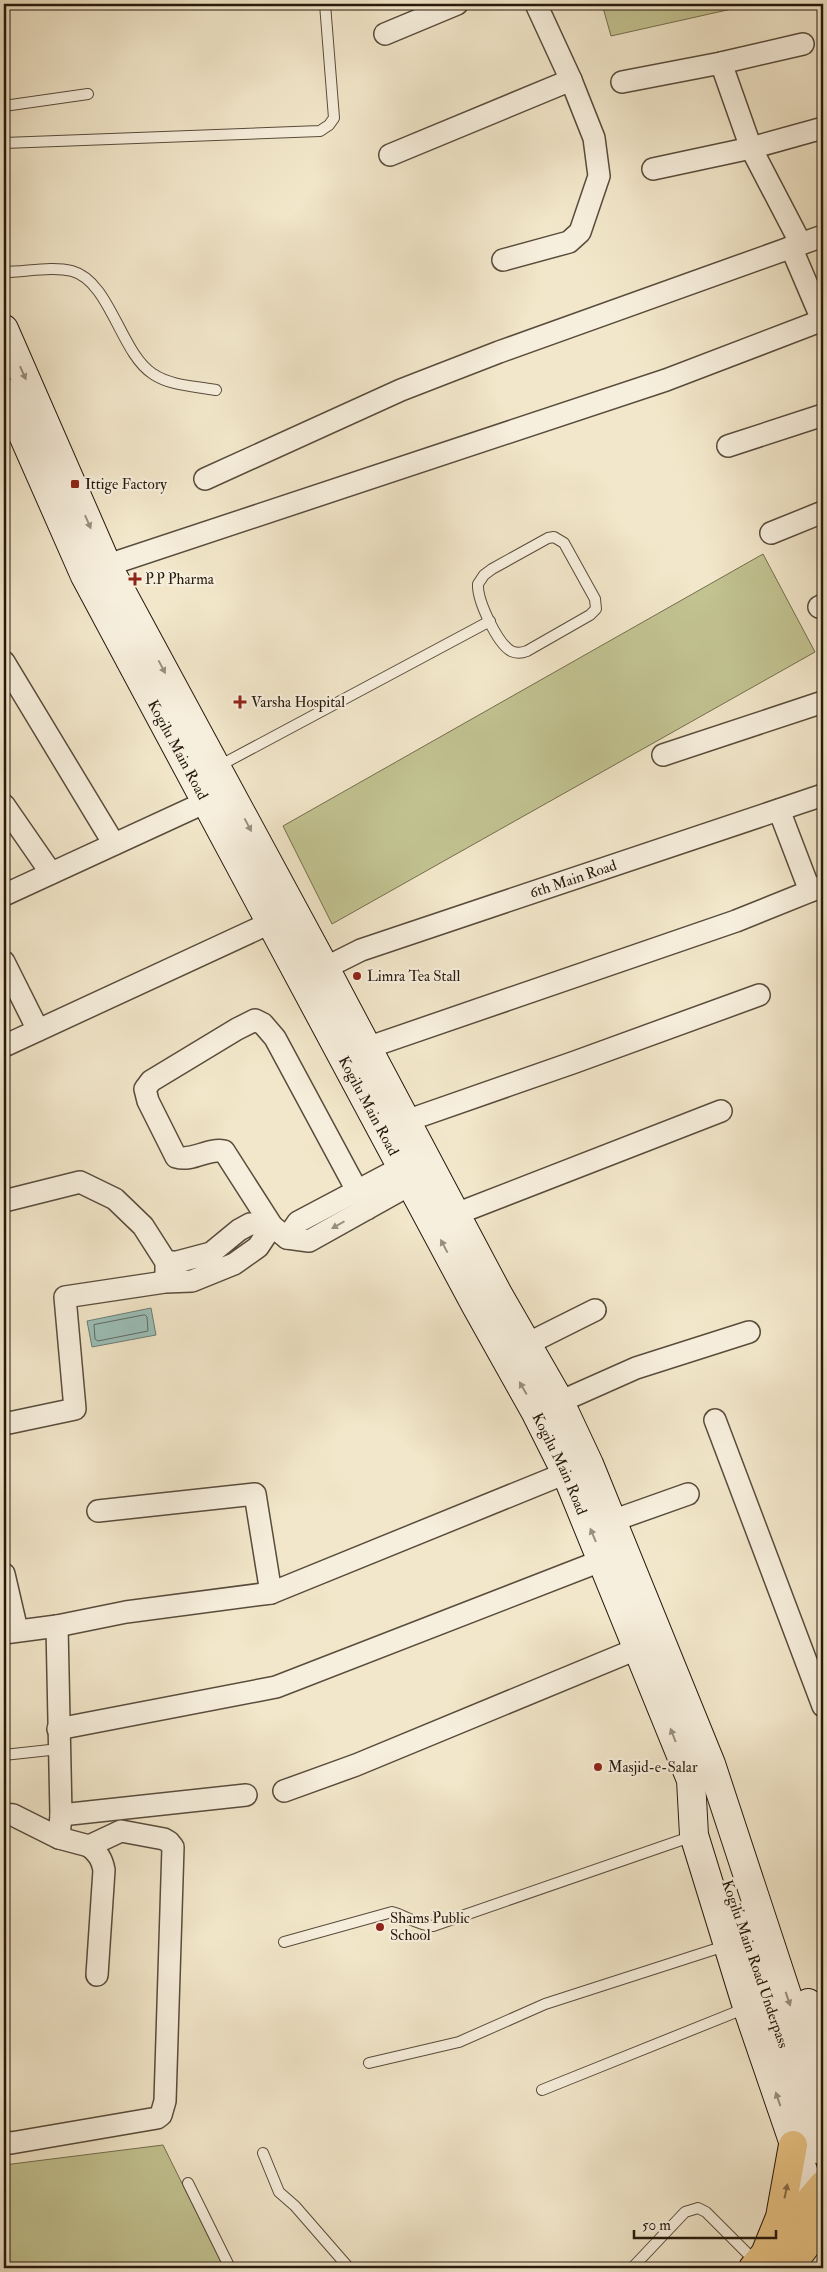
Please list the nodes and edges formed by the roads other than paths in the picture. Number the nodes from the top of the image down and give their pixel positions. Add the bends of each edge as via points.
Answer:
1 (326, 4) edge
2 (457, 4) edge
3 (536, 4) edge
4 (386, 34) dead end
5 (803, 44) dead end
6 (721, 63) junction
7 (571, 80) junction
8 (622, 82) dead end
9 (88, 94) dead end
10 (4, 106) edge
11 (823, 128) edge
12 (4, 143) edge
13 (751, 148) junction
14 (390, 155) dead end
15 (653, 169) dead end
16 (823, 236) edge
17 (796, 245) junction
18 (503, 260) dead end
19 (4, 272) edge
20 (823, 321) edge
21 (4, 329) edge
22 (216, 390) dead end
23 (4, 392) edge
24 (823, 415) edge
25 (728, 446) dead end
26 (205, 479) dead end
27 (823, 512) edge
28 (771, 534) dead end
29 (95, 569) junction
30 (490, 621) junction
31 (4, 662) edge
32 (823, 702) edge
33 (664, 755) dead end
34 (217, 767) junction
35 (823, 795) edge
36 (218, 796) junction
37 (4, 805) edge
38 (779, 810) junction
39 (114, 844) junction
40 (50, 873) junction
41 (817, 888) edge
42 (4, 895) edge
43 (272, 922) junction
44 (4, 962) edge
45 (325, 968) junction
46 (759, 995) dead end
47 (38, 1030) junction
48 (4, 1046) edge
49 (356, 1052) junction
50 (720, 1111) dead end
51 (406, 1121) junction
52 (407, 1176) junction
53 (362, 1200) junction
54 (4, 1201) edge
55 (456, 1214) junction
56 (280, 1232) junction
57 (166, 1272) junction
58 (595, 1310) dead end
59 (749, 1332) dead end
60 (527, 1344) junction
61 (548, 1407) junction
62 (715, 1420) dead end
63 (4, 1424) edge
64 (566, 1473) junction
65 (688, 1494) dead end
66 (98, 1511) dead end
67 (612, 1521) junction
68 (613, 1556) junction
69 (4, 1574) edge
70 (271, 1593) junction
71 (57, 1626) junction
72 (10, 1631) edge
73 (638, 1648) junction
74 (818, 1677) edge
75 (823, 1706) edge
76 (58, 1739) junction
77 (4, 1755) edge
78 (701, 1772) junction
79 (284, 1791) dead end
80 (246, 1795) dead end
81 (4, 1814) edge
82 (61, 1815) junction
83 (694, 1835) junction
84 (59, 1838) junction
85 (89, 1846) junction
86 (284, 1942) dead end
87 (729, 1944) junction
88 (98, 1975) dead end
89 (747, 2008) junction
90 (823, 2043) edge
91 (369, 2063) dead end
92 (542, 2090) dead end
93 (823, 2104) edge
94 (4, 2142) edge
95 (805, 2147) junction
96 (264, 2153) dead end
97 (188, 2183) dead end
98 (821, 2213) edge
99 (758, 2262) edge
100 (230, 2268) edge
101 (349, 2268) edge
102 (632, 2268) edge
103 (789, 2268) edge

1 - 12 lane via 334,118 320,131
2 - 4 street
3 - 7 street
5 - 6 street
6 - 8 street
6 - 13 street
7 - 14 street
7 - 18 street via 594,138 599,176 580,232 569,242
9 - 10 lane
11 - 13 street
13 - 15 street
13 - 17 street
16 - 17 street
17 - 20 street
17 - 26 street via 401,390
19 - 22 lane via 74,272 88,280 99,293 141,364 152,374 166,381
20 - 29 street via 666,380
21 -> 29 main road, Kogilu Main Road
23 - 29 main road, Kogilu Main Road
24 - 25 street
27 - 28 street
29 -> 34 main road, Kogilu Main Road
29 - 36 main road, Kogilu Main Road
30 - 30 lane via 478,589 484,575 548,538 558,538 564,543 595,599 594,613 522,653 512,652 506,647
30 - 34 lane
31 - 39 street
32 - 33 street
34 - 36 main road, Kogilu Main Road
35 - 38 street, 6th Main Road
36 - 39 street
36 - 43 main road, Kogilu Main Road
36 -> 45 main road, Kogilu Main Road
37 - 40 street
38 - 41 street
38 - 45 street, 6th Main Road via 360,950
39 - 40 street
40 - 42 street
41 - 49 street via 736,921
43 - 47 street
43 - 49 main road, Kogilu Main Road
44 - 47 street
45 - 49 main road, Kogilu Main Road
46 - 51 street
47 - 48 street
49 - 51 main road, Kogilu Main Road
49 - 52 main road, Kogilu Main Road
50 - 55 street
51 - 55 main road, Kogilu Main Road
52 - 53 street
61 -> 52 main road, Kogilu Main Road via 476,1306
53 - 56 street via 309,1241
53 - 56 street via 275,1038 255,1020 151,1081 145,1089 176,1157 185,1159 224,1151
54 - 57 street via 80,1182 115,1199 143,1226
55 - 60 main road, Kogilu Main Road
56 - 57 street via 234,1264 192,1281
57 - 63 street via 65,1297 75,1409
58 - 60 street
59 - 61 street via 636,1368
60 - 61 main road, Kogilu Main Road
61 - 64 main road, Kogilu Main Road
61 - 67 main road, Kogilu Main Road via 590,1464
62 - 74 street
68 -> 64 main road, Kogilu Main Road
64 - 70 street
65 - 67 street
66 - 70 street via 255,1494
67 - 68 main road, Kogilu Main Road
68 - 73 main road, Kogilu Main Road
68 - 76 street via 276,1687
68 - 78 main road, Kogilu Main Road
69 - 72 street
70 - 71 street via 126,1612
71 - 72 street
71 - 76 street
78 -> 73 main road, Kogilu Main Road
73 - 79 street
74 - 75 street
76 - 77 lane
76 - 82 street
78 - 83 main road, Kogilu Main Road
78 - 90 main road via 747,1826
78 -> 93 main road, Kogilu Main Road Underpass
78 - 95 main road, Kogilu Main Road Underpass via 714,1843
80 - 82 street
81 - 84 street via 13,1815
82 - 84 street
83 - 86 lane via 433,1926 422,1926 392,1912
83 - 87 main road, Kogilu Main Road
84 - 85 street
85 - 88 street via 102,1860 104,1870
85 - 94 street via 121,1831 164,1839 173,1847 164,2106 157,2118
87 - 89 main road, Kogilu Main Road
87 - 91 lane via 545,2004 460,2042
89 - 92 lane
95 -> 89 main road, Kogilu Main Road
95 - 98 main road
99 -> 95 main road via 780,2217
96 - 101 lane via 279,2192
97 - 100 lane
98 - 99 main road
98 - 103 main road
99 - 102 lane via 698,2208 685,2212

